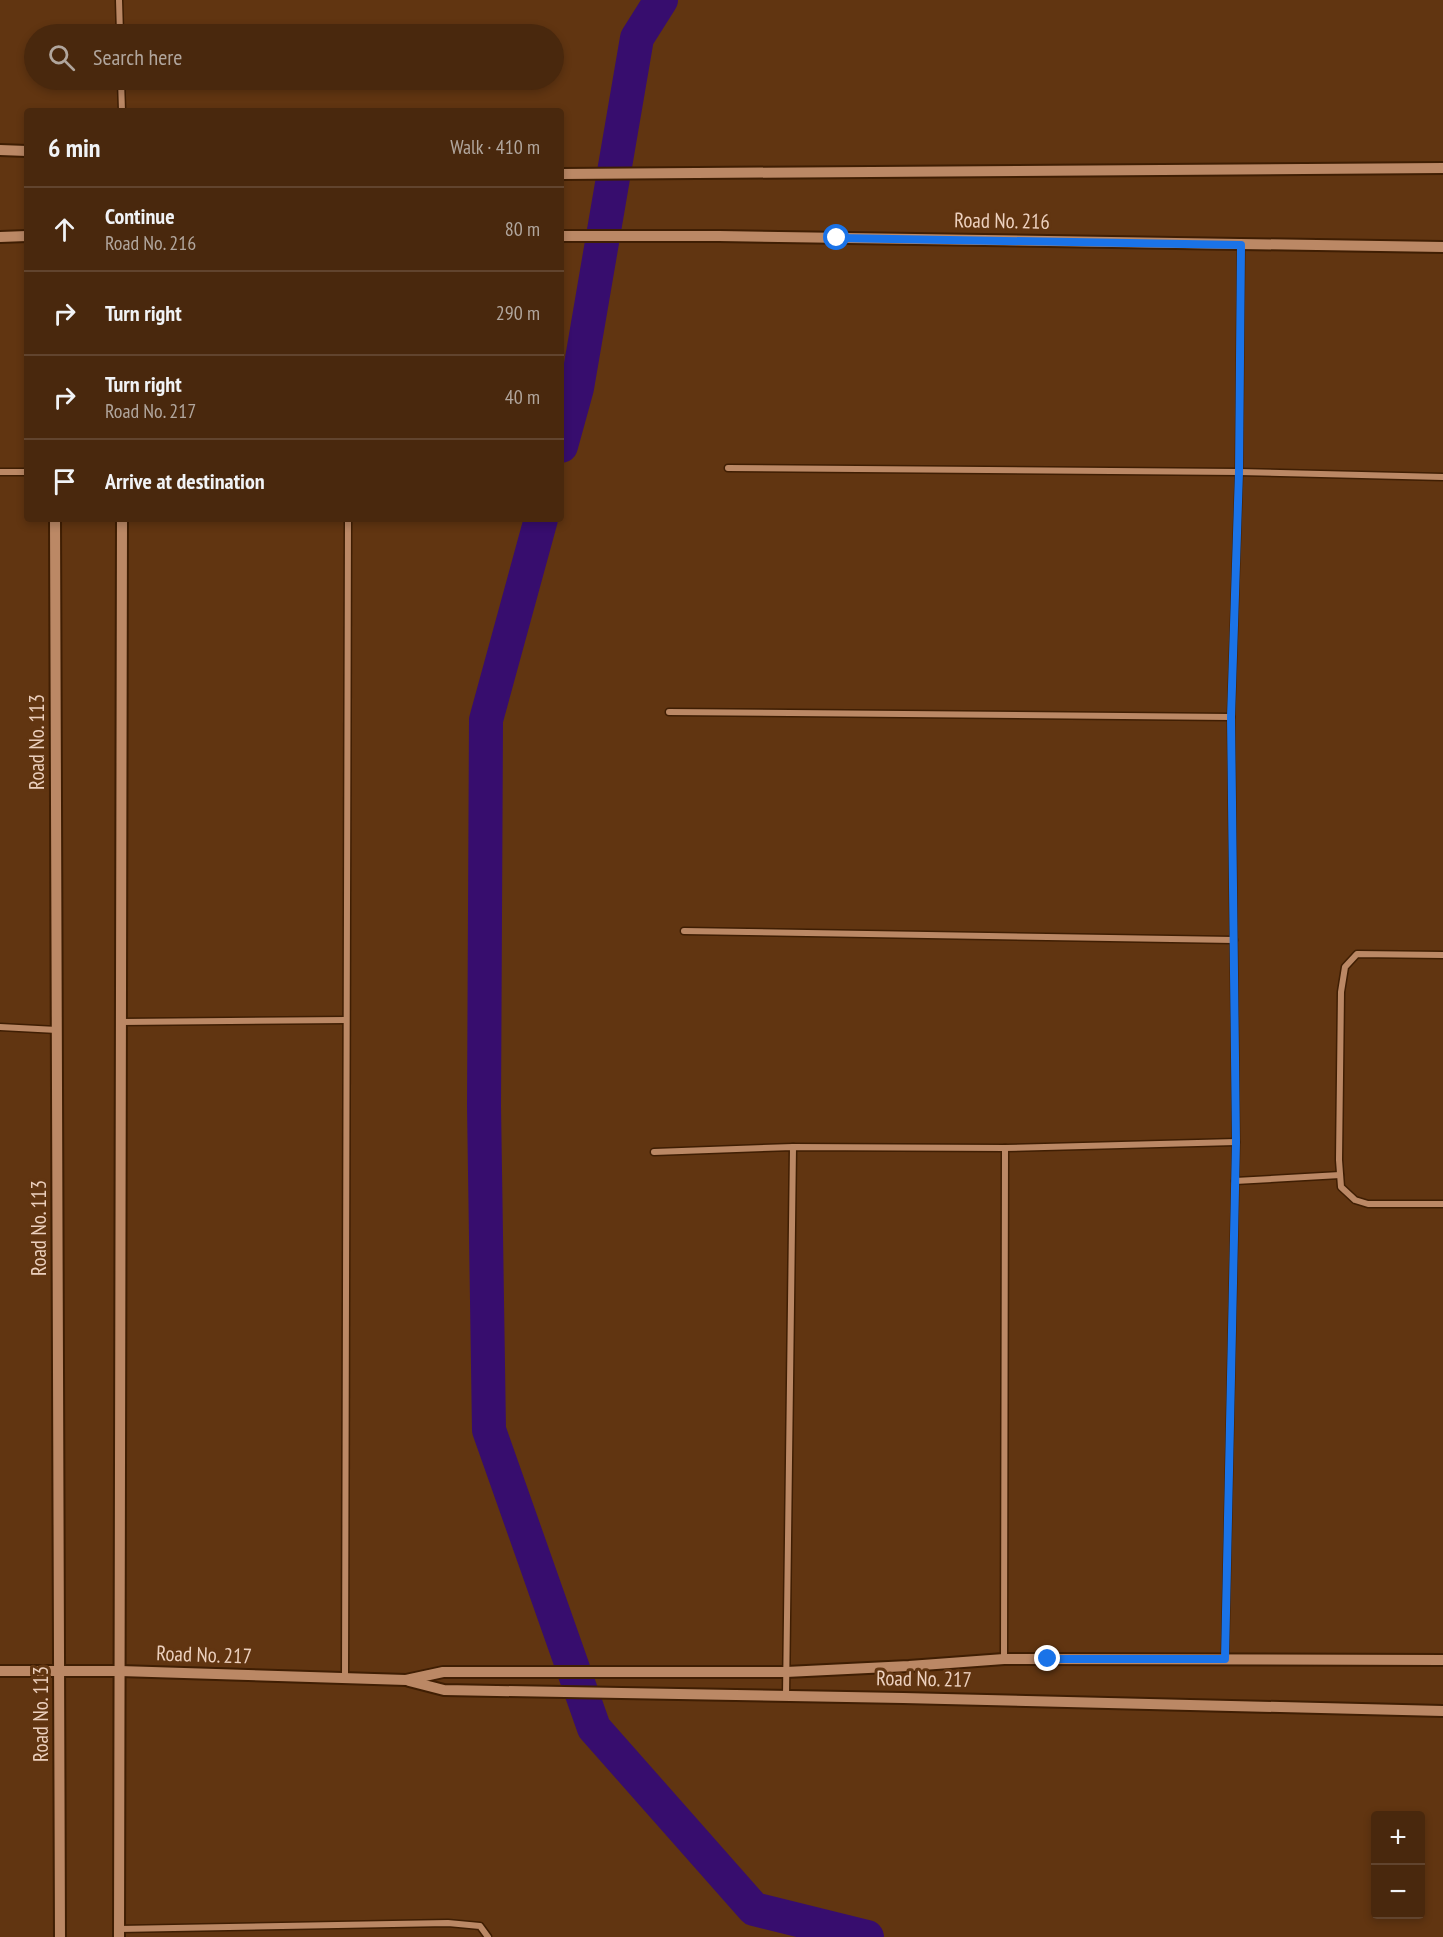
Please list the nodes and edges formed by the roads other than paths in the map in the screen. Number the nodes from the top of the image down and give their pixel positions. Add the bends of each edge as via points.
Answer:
1 (119, 0) edge
2 (120, 24) edge
3 (121, 90) edge
4 (122, 108) edge
5 (0, 150) edge
6 (24, 151) edge
7 (1443, 168) edge
8 (564, 174) edge
9 (24, 236) edge
10 (564, 236) edge
11 (0, 237) edge
12 (1241, 245) junction
13 (1443, 247) edge
14 (728, 468) dead end
15 (0, 472) edge
16 (24, 472) edge
17 (1239, 472) junction
18 (1443, 477) edge
19 (55, 522) edge
20 (122, 522) edge
21 (348, 522) edge
22 (669, 712) dead end
23 (1231, 717) junction
24 (684, 931) dead end
25 (1234, 940) junction
26 (1443, 955) edge
27 (346, 1020) junction
28 (121, 1022) junction
29 (0, 1027) edge
30 (57, 1030) junction
31 (1236, 1142) junction
32 (793, 1147) junction
33 (1005, 1148) junction
34 (654, 1152) dead end
35 (1340, 1175) junction
36 (1235, 1181) junction
37 (1443, 1204) edge
38 (1004, 1659) junction
39 (1225, 1659) junction
40 (1443, 1660) edge
41 (0, 1671) edge
42 (60, 1671) junction
43 (120, 1671) junction
44 (786, 1672) junction
45 (345, 1679) junction
46 (406, 1680) junction
47 (786, 1696) junction
48 (1443, 1711) edge
49 (119, 1933) edge
50 (60, 1937) edge
51 (488, 1937) edge

1 - 2 street
3 - 4 street
5 - 6 street
7 - 8 street
9 - 11 street
10 - 12 street, Road No. 216
12 - 13 street, Road No. 216
12 - 17 street
14 - 17 street
15 - 16 street
17 - 18 street
17 - 23 street
19 - 30 street, Road No. 113
20 - 28 street
21 - 27 street
22 - 23 street
23 - 25 street
24 - 25 street
25 - 31 street
26 - 35 street via 1357,954 1345,966 1341,992
27 - 28 street
27 - 45 street
28 - 43 street
29 - 30 street
30 - 42 street, Road No. 113
31 - 33 street
31 - 36 street
32 - 33 street
32 - 34 street
32 - 44 street
33 - 38 street
35 - 36 street
35 - 37 street via 1341,1187 1355,1200 1368,1204
36 - 39 street
38 - 39 street, Road No. 217
38 - 44 street, Road No. 217
39 - 40 street, Road No. 217
41 - 42 street, Road No. 217
42 - 43 street, Road No. 217
42 - 50 street, Road No. 113
43 - 45 street, Road No. 217
43 - 49 street
44 - 46 street, Road No. 217 via 443,1672
44 - 47 street
45 - 46 street, Road No. 217
46 - 47 street, Road No. 217 via 444,1690
47 - 48 street, Road No. 217
49 - 51 street via 448,1923 480,1926

